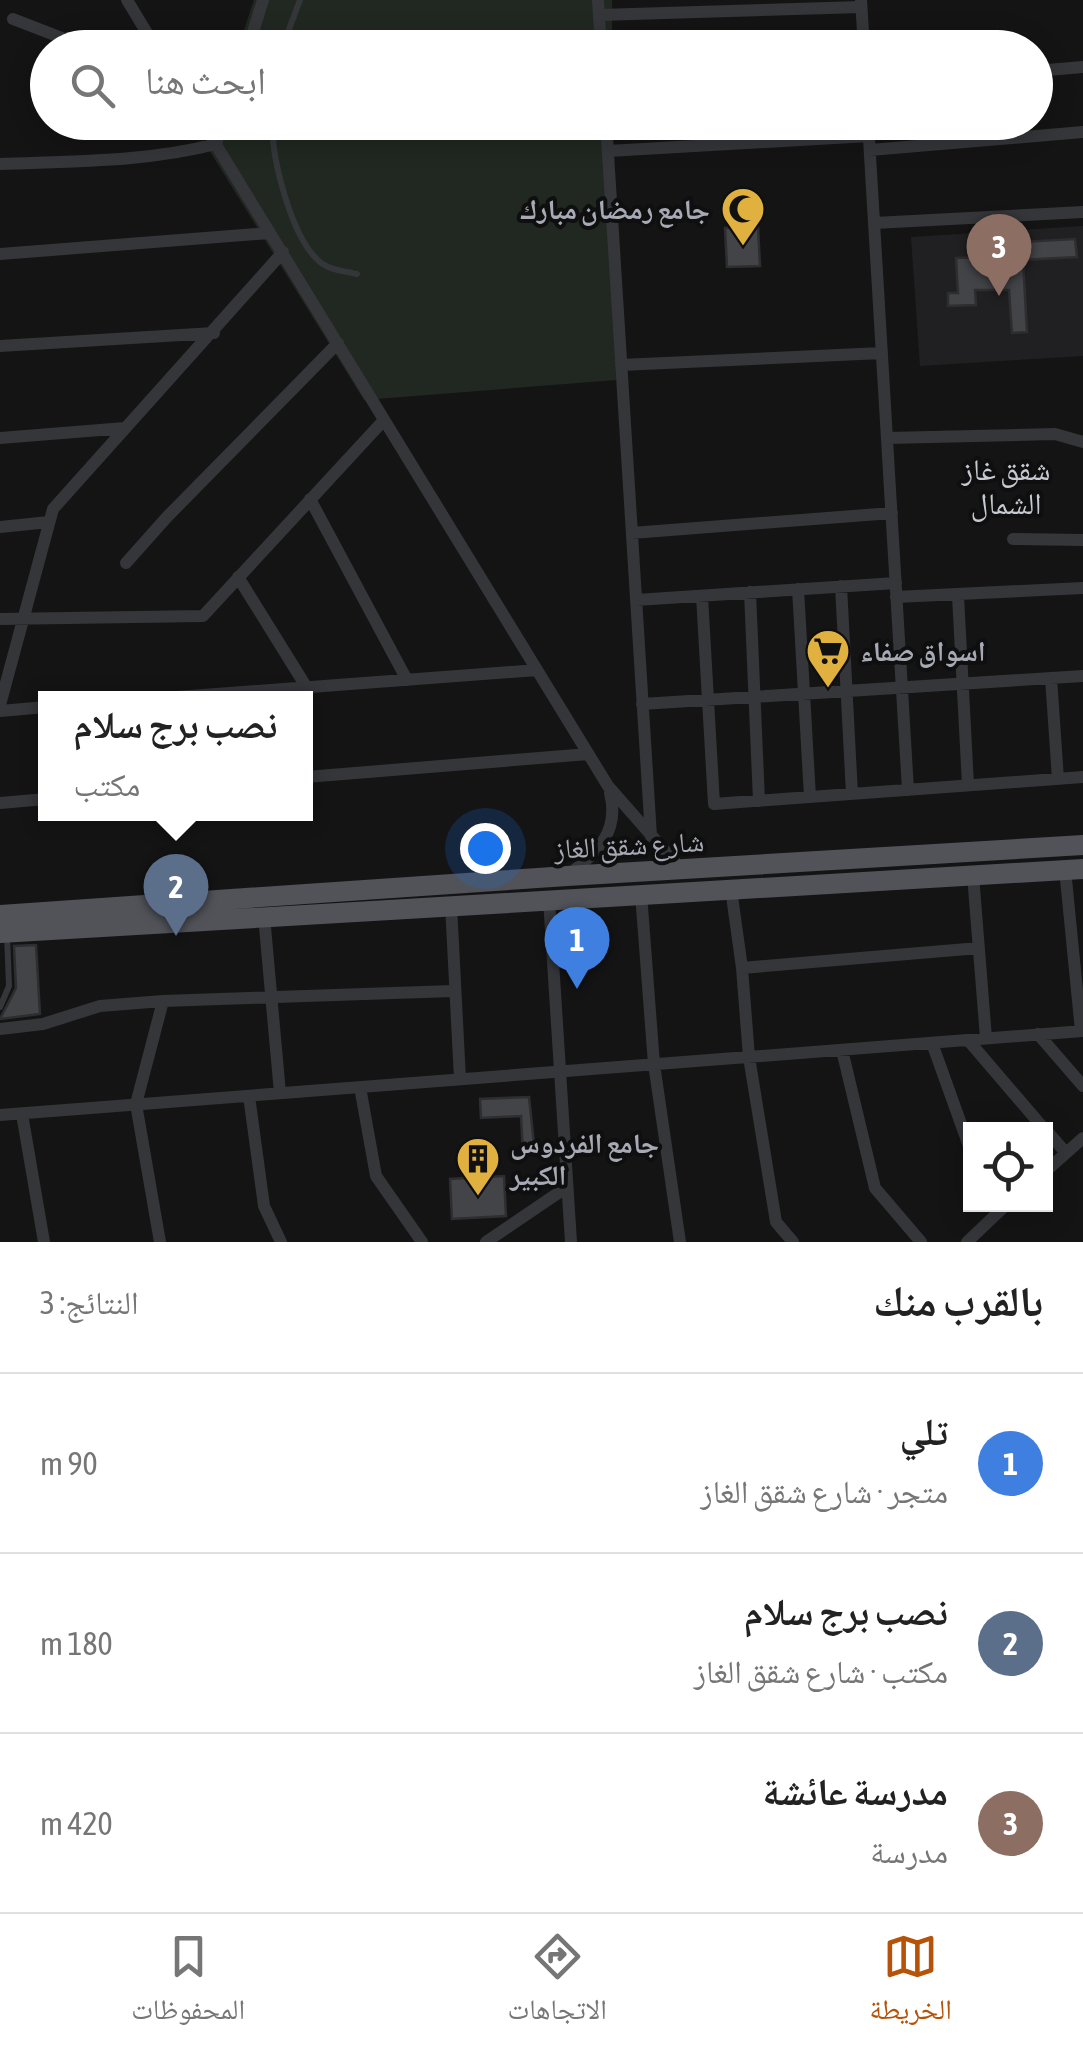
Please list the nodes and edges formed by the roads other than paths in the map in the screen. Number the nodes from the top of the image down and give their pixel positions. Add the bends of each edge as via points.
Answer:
1 (127, 0) edge
2 (263, 0) edge
3 (300, 0) edge
4 (861, 4) edge
5 (599, 7) edge
6 (13, 19) dead end
7 (41, 30) edge
8 (145, 30) edge
9 (254, 30) edge
10 (289, 30) edge
11 (863, 30) edge
12 (1083, 67) edge
13 (1053, 70) edge
14 (1083, 132) edge
15 (1053, 133) edge
16 (213, 140) edge
17 (217, 140) edge
18 (272, 140) edge
19 (607, 140) edge
20 (794, 140) edge
21 (869, 140) edge
22 (216, 144) junction
23 (608, 150) junction
24 (0, 164) edge
25 (1083, 212) edge
26 (874, 223) junction
27 (270, 232) junction
28 (283, 252) junction
29 (0, 254) edge
30 (357, 274) dead end
31 (214, 333) junction
32 (338, 342) junction
33 (0, 346) edge
34 (882, 353) junction
35 (621, 365) junction
36 (384, 420) junction
37 (125, 428) junction
38 (0, 438) edge
39 (887, 438) junction
40 (1083, 442) edge
41 (310, 499) junction
42 (892, 513) junction
43 (49, 522) junction
44 (0, 527) edge
45 (632, 533) junction
46 (1013, 539) dead end
47 (1083, 540) edge
48 (126, 563) dead end
49 (238, 577) junction
50 (841, 586) junction
51 (1083, 587) edge
52 (798, 589) junction
53 (896, 590) junction
54 (750, 592) junction
55 (702, 596) junction
56 (958, 596) junction
57 (636, 600) junction
58 (23, 618) junction
59 (0, 619) edge
60 (538, 670) junction
61 (1083, 676) edge
62 (1051, 678) junction
63 (408, 680) junction
64 (964, 684) junction
65 (902, 687) junction
66 (307, 688) junction
67 (846, 690) junction
68 (264, 691) edge
69 (804, 694) junction
70 (754, 696) junction
71 (710, 699) junction
72 (642, 704) junction
73 (0, 708) edge
74 (38, 708) edge
75 (588, 754) junction
76 (313, 776) edge
77 (1083, 776) edge
78 (1058, 778) junction
79 (608, 786) junction
80 (968, 786) junction
81 (908, 790) junction
82 (852, 794) junction
83 (810, 797) junction
84 (38, 800) edge
85 (759, 801) junction
86 (0, 802) edge
87 (651, 836) junction
88 (1083, 846) edge
89 (681, 869) junction
90 (1074, 869) edge
91 (973, 875) junction
92 (567, 876) junction
93 (731, 889) junction
94 (641, 894) junction
95 (384, 899) junction
96 (549, 900) junction
97 (450, 905) junction
98 (264, 916) junction
99 (2, 927) edge
100 (979, 948) junction
101 (742, 968) junction
102 (453, 991) junction
103 (271, 998) junction
104 (163, 1001) junction
105 (0, 1008) edge
106 (0, 1029) edge
107 (1082, 1031) edge
108 (1038, 1034) junction
109 (986, 1038) junction
110 (968, 1040) junction
111 (932, 1043) junction
112 (842, 1050) junction
113 (749, 1057) junction
114 (654, 1064) junction
115 (560, 1072) junction
116 (460, 1079) junction
117 (1083, 1086) edge
118 (360, 1087) junction
119 (280, 1093) junction
120 (249, 1096) junction
121 (136, 1104) junction
122 (22, 1114) junction
123 (0, 1115) edge
124 (1038, 1122) edge
125 (963, 1130) edge
126 (1083, 1138) edge
127 (1053, 1139) edge
128 (1066, 1153) junction
129 (1053, 1165) edge
130 (567, 1187) junction
131 (999, 1212) edge
132 (44, 1242) edge
133 (160, 1242) edge
134 (282, 1242) edge
135 (422, 1242) edge
136 (486, 1242) edge
137 (571, 1242) edge
138 (680, 1242) edge
139 (793, 1242) edge
140 (921, 1242) edge
141 (967, 1242) edge

1 - 8 street
2 - 9 street
3 - 10 lane
4 - 5 street
4 - 11 street
6 - 7 street
12 - 13 street
14 - 15 street
16 - 22 street
17 - 22 street
18 - 30 lane via 277,177 311,251 330,268
19 - 23 street
20 - 23 street
21 - 26 street
22 - 24 street
22 - 27 street
23 - 35 street
25 - 26 street
26 - 34 street
27 - 28 street
27 - 29 street
28 - 31 street
28 - 32 street
31 - 33 street
31 - 37 street
32 - 36 street
32 - 48 street
34 - 35 street
34 - 39 street
35 - 45 street
36 - 41 street
36 - 60 street
37 - 38 street
37 - 43 street
39 - 40 street via 1055,434
39 - 42 street
41 - 49 street
41 - 63 street
42 - 45 street
42 - 53 street
43 - 44 street
43 - 58 street
45 - 57 street
46 - 47 street
49 - 58 street via 204,616
49 - 66 street
50 - 52 street
50 - 53 street
50 - 67 street
51 - 56 street
52 - 54 street
52 - 69 street
53 - 56 street
53 - 65 street
54 - 55 street
54 - 70 street
55 - 57 street
55 - 71 street
56 - 64 street
57 - 72 street
58 - 59 street
58 - 73 street
60 - 63 street
60 - 75 street
61 - 62 street
62 - 64 street
62 - 78 street
63 - 66 street
64 - 65 street
64 - 80 street
65 - 67 street
65 - 81 street
66 - 68 street
67 - 69 street
67 - 82 street
69 - 70 street
69 - 83 street
70 - 71 street
70 - 85 street
71 - 72 street
71 - 85 street via 714,804
72 - 87 street
73 - 74 street
75 - 76 street
75 - 79 street
77 - 78 street
78 - 80 street
79 - 87 street
79 - 92 street via 614,814 609,832 594,855
80 - 81 street
81 - 82 street
82 - 83 street
83 - 85 street
84 - 86 street
87 - 89 street
88 - 89 main road, شارع شقق الغاز
89 - 92 main road, شارع شقق الغاز
90 - 91 main road, شارع شقق الغاز
90 - 107 street
91 - 93 main road, شارع شقق الغاز
91 - 100 street
92 - 95 main road, شارع شقق الغاز
93 - 94 main road, شارع شقق الغاز
93 - 101 street
94 - 96 main road, شارع شقق الغاز
94 - 114 street
95 - 97 main road, شارع شقق الغاز
95 - 98 main road, شارع شقق الغاز
95 - 99 main road, شارع شقق الغاز
96 - 97 main road, شارع شقق الغاز
96 - 115 street
97 - 102 street
98 - 99 main road, شارع شقق الغاز
98 - 103 street
99 - 105 lane via 9,986
100 - 101 street
100 - 109 street
101 - 113 street
102 - 103 street
102 - 116 street
103 - 104 street
103 - 119 street
104 - 106 street via 100,1006
104 - 121 street
107 - 108 street
108 - 109 street
108 - 117 street
109 - 110 street
110 - 111 street
110 - 124 street
111 - 112 street
111 - 125 street
112 - 113 street
112 - 140 street via 874,1188
113 - 114 street
113 - 139 street via 776,1222
114 - 115 street
114 - 138 street
115 - 116 street
115 - 130 street
116 - 118 street
118 - 119 street
118 - 135 street via 376,1176
119 - 120 street
120 - 121 street
120 - 134 street via 264,1206
121 - 122 street
121 - 133 street
122 - 123 street
122 - 132 street
126 - 128 street
127 - 128 street
128 - 129 street
130 - 136 street
130 - 137 street
131 - 141 street

